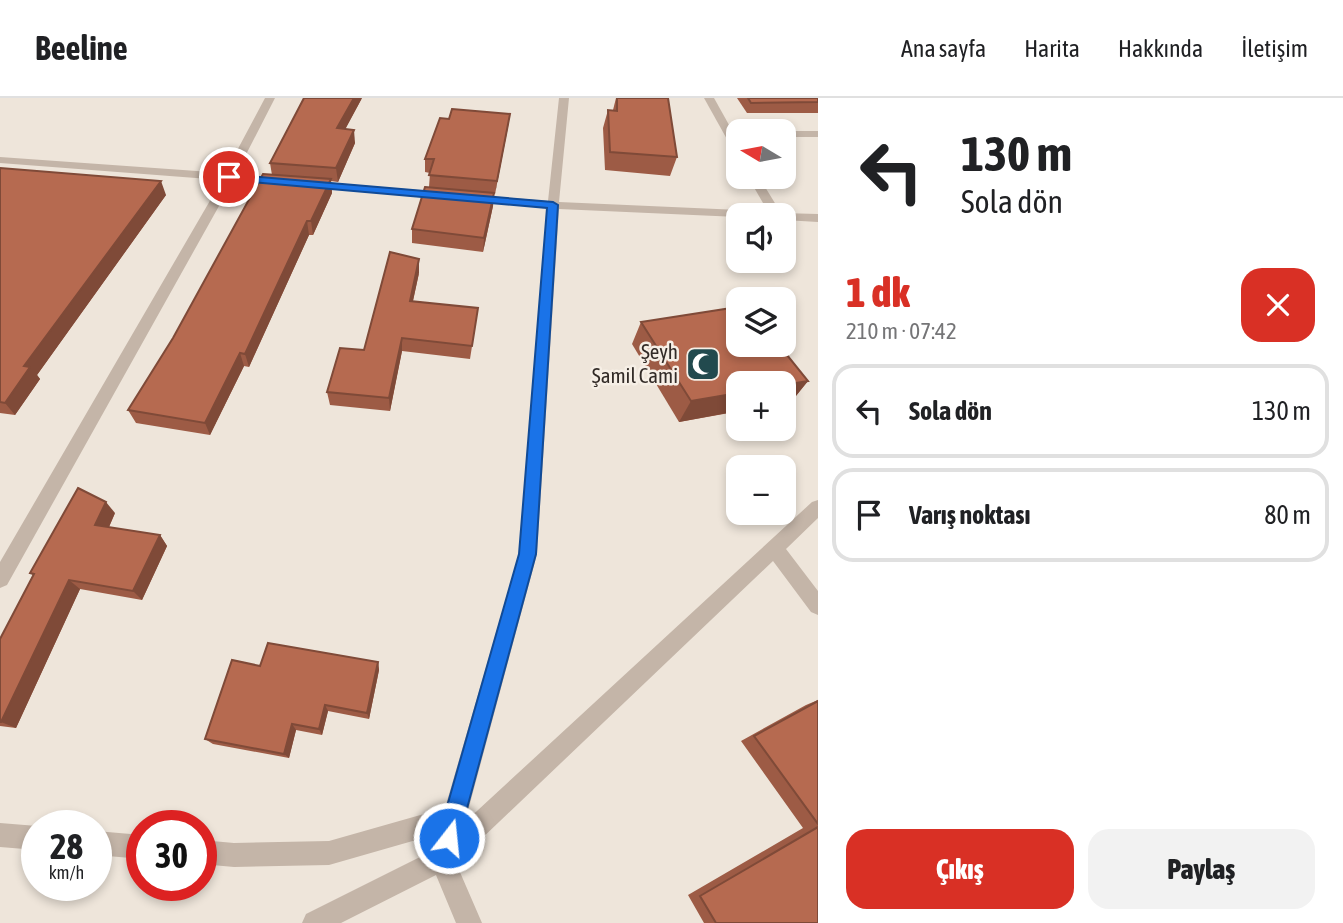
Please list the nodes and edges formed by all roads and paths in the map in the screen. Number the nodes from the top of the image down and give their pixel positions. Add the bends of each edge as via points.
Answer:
1 (270, 98) edge
2 (564, 98) edge
3 (709, 98) edge
4 (726, 122) edge
5 (796, 134) edge
6 (818, 134) edge
7 (0, 160) edge
8 (229, 177) junction
9 (553, 205) junction
10 (726, 213) edge
11 (796, 217) edge
12 (818, 218) edge
13 (818, 507) edge
14 (774, 548) junction
15 (0, 579) edge
16 (818, 606) edge
17 (455, 817) junction
18 (0, 835) edge
19 (21, 837) edge
20 (217, 853) edge
21 (442, 859) junction
22 (315, 923) edge
23 (469, 923) edge

1 - 8 street
2 - 9 street
3 - 4 street
5 - 6 street
7 - 8 street
8 - 9 street
8 - 15 street
9 - 10 street
9 - 17 street via 528,554
11 - 12 street
13 - 14 street
14 - 16 street
14 - 21 street
17 - 20 street via 329,853
17 - 21 street
18 - 19 street
21 - 22 street
21 - 23 street

